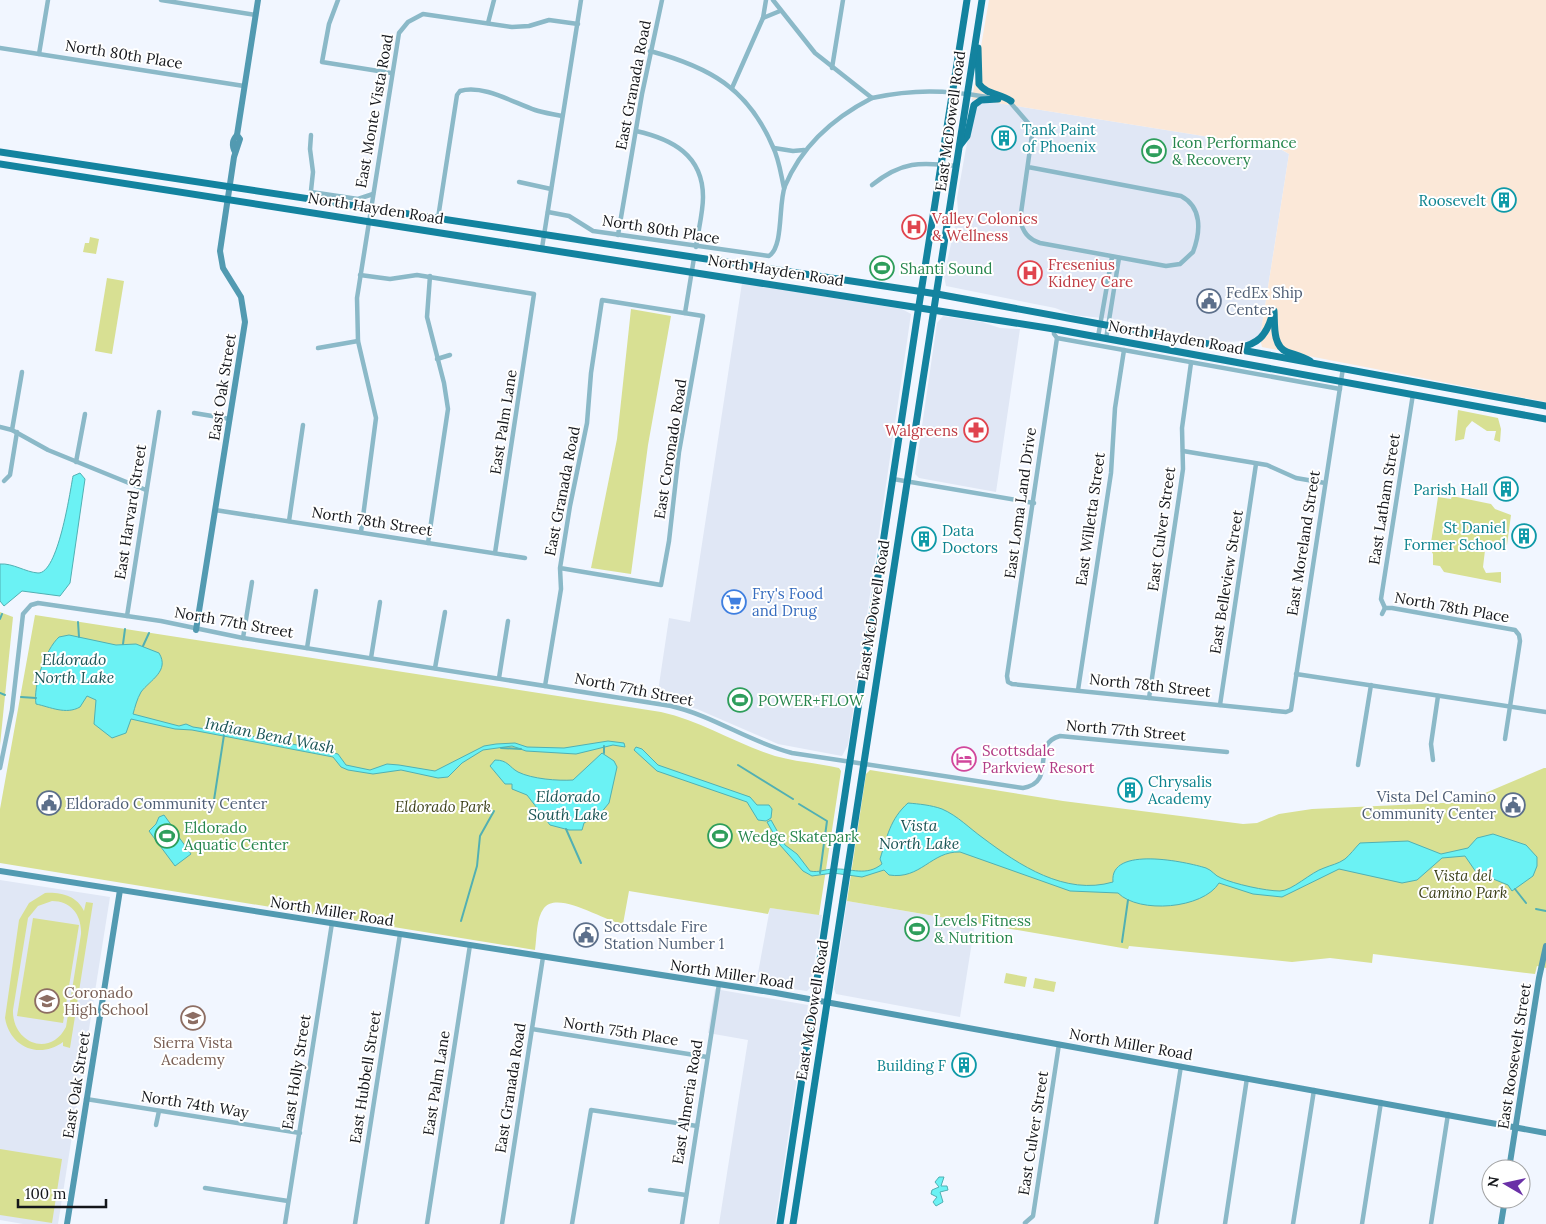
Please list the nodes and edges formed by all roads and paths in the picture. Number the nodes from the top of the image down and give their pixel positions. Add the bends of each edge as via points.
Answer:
1 (48, 0) edge
2 (161, 0) edge
3 (258, 0) edge
4 (338, 0) edge
5 (494, 0) edge
6 (581, 0) edge
7 (662, 0) edge
8 (766, 0) edge
9 (772, 0) edge
10 (843, 0) edge
11 (967, 0) edge
12 (982, 0) edge
13 (780, 11) junction
14 (256, 15) junction
15 (979, 15) junction
16 (763, 18) junction
17 (488, 23) junction
18 (578, 24) junction
19 (0, 48) edge
20 (650, 51) junction
21 (40, 54) junction
22 (832, 68) junction
23 (391, 73) junction
24 (244, 86) junction
25 (732, 88) junction
26 (953, 92) junction
27 (967, 94) junction
28 (872, 98) junction
29 (998, 99) junction
30 (1011, 101) junction
31 (562, 116) junction
32 (636, 130) junction
33 (311, 135) dead end
34 (960, 145) junction
35 (774, 148) junction
36 (804, 150) junction
37 (0, 152) edge
38 (0, 164) edge
39 (85, 164) junction
40 (941, 164) junction
41 (957, 166) junction
42 (1028, 168) junction
43 (84, 177) junction
44 (519, 182) dead end
45 (872, 185) dead end
46 (229, 186) junction
47 (784, 188) junction
48 (551, 189) junction
49 (373, 194) junction
50 (311, 196) junction
51 (227, 199) junction
52 (370, 209) junction
53 (548, 212) junction
54 (438, 218) junction
55 (368, 221) junction
56 (544, 235) junction
57 (618, 235) junction
58 (696, 247) junction
59 (542, 248) junction
60 (1112, 257) junction
61 (694, 258) junction
62 (1118, 258) junction
63 (692, 271) junction
64 (360, 276) junction
65 (430, 276) junction
66 (922, 292) junction
67 (937, 294) junction
68 (919, 307) junction
69 (934, 309) junction
70 (686, 313) junction
71 (1104, 325) junction
72 (1054, 329) junction
73 (1057, 338) junction
74 (1102, 338) junction
75 (358, 342) junction
76 (318, 348) dead end
77 (1234, 349) junction
78 (1124, 350) junction
79 (450, 355) dead end
80 (1267, 355) junction
81 (437, 359) junction
82 (1312, 362) junction
83 (1191, 363) junction
84 (1266, 367) junction
85 (1343, 368) junction
86 (22, 372) dead end
87 (1341, 380) junction
88 (1340, 390) junction
89 (1413, 394) junction
90 (1546, 406) edge
91 (158, 412) dead end
92 (194, 413) dead end
93 (85, 414) dead end
94 (230, 419) junction
95 (1546, 419) edge
96 (303, 425) dead end
97 (0, 427) edge
98 (14, 431) junction
99 (1183, 451) junction
100 (76, 462) junction
101 (1256, 464) junction
102 (893, 479) junction
103 (4, 481) dead end
104 (907, 481) junction
105 (1325, 483) junction
106 (146, 490) junction
107 (1034, 504) junction
108 (215, 510) junction
109 (289, 521) junction
110 (361, 532) junction
111 (428, 543) junction
112 (495, 553) junction
113 (525, 558) dead end
114 (560, 568) junction
115 (252, 582) dead end
116 (316, 591) dead end
117 (380, 602) dead end
118 (1385, 608) junction
119 (445, 612) dead end
120 (1382, 614) dead end
121 (126, 616) junction
122 (508, 621) dead end
123 (196, 630) junction
124 (243, 638) junction
125 (307, 648) junction
126 (371, 658) junction
127 (435, 668) junction
128 (1296, 674) junction
129 (499, 678) junction
130 (1008, 682) joint
131 (1371, 685) junction
132 (545, 686) junction
133 (1078, 690) junction
134 (1438, 696) junction
135 (1149, 698) junction
136 (1220, 705) junction
137 (1510, 707) junction
138 (1291, 710) joint
139 (1546, 712) edge
140 (1505, 739) dead end
141 (1227, 752) dead end
142 (1433, 760) dead end
143 (850, 762) junction
144 (863, 764) junction
145 (1358, 765) dead end
146 (0, 768) edge
147 (0, 871) edge
148 (120, 890) junction
149 (332, 923) junction
150 (400, 934) junction
151 (470, 945) junction
152 (1546, 946) edge
153 (543, 957) junction
154 (718, 984) junction
155 (814, 1000) junction
156 (827, 1002) junction
157 (532, 1029) junction
158 (1059, 1044) junction
159 (707, 1057) junction
160 (1181, 1066) junction
161 (1247, 1078) junction
162 (1314, 1090) junction
163 (86, 1099) junction
164 (1381, 1102) junction
165 (159, 1111) junction
166 (1448, 1114) junction
167 (156, 1125) dead end
168 (696, 1126) junction
169 (1516, 1127) junction
170 (300, 1133) junction
171 (1546, 1133) edge
172 (1511, 1159) edge
173 (205, 1188) dead end
174 (650, 1190) dead end
175 (686, 1195) junction
176 (288, 1201) junction
177 (1503, 1209) edge
178 (1024, 1223) dead end
179 (67, 1224) edge
180 (284, 1224) edge
181 (355, 1224) edge
182 (427, 1224) edge
183 (502, 1224) edge
184 (572, 1224) edge
185 (682, 1224) edge
186 (780, 1224) edge
187 (793, 1224) edge
188 (1156, 1224) edge
189 (1225, 1224) edge
190 (1294, 1224) edge
191 (1362, 1224) edge
192 (1431, 1224) edge
193 (1501, 1224) edge

1 - 21 street
2 - 14 street
3 - 14 street, East Oak Street
4 - 23 street via 328,24 322,62
5 - 17 street
6 - 18 street
7 - 20 street, East Granada Road
8 - 16 street
9 - 13 street
10 - 22 street
11 - 26 main road, East McDowell Road
12 - 15 main road, East McDowell Road
13 - 16 street
13 - 22 street via 814,53
14 - 24 street, East Oak Street
15 - 27 main road, East McDowell Road
15 - 30 main road via 978,84 987,92
16 - 25 street
17 - 18 street via 519,28 549,20
17 - 23 street, East Monte Vista Road via 423,14 408,22 399,33
18 - 31 street
19 - 21 street, North 80th Place
20 - 25 street via 695,65
20 - 32 street, East Granada Road
21 - 24 street, North 80th Place
22 - 28 street
23 - 49 street, East Monte Vista Road
24 - 46 street, East Oak Street via 238,135 232,147 235,152
25 - 35 street via 747,103
26 - 27 street
26 - 28 street via 917,90
26 - 40 main road, East McDowell Road
27 - 29 street
27 - 34 main road, East McDowell Road
28 - 36 street via 843,115
29 - 30 street
29 - 34 main road via 981,100 974,105 967,136
30 - 42 street via 1030,127
31 - 48 street
31 - 54 street via 536,111 496,95 465,89 460,91
32 - 57 street, East Granada Road
32 - 58 street via 669,140 684,151 698,169 703,197
33 - 50 street
34 - 41 main road, East McDowell Road
35 - 36 street
35 - 47 street
36 - 47 street
37 - 39 main road, North Hayden Road
38 - 43 main road, North Hayden Road
39 - 43 main road
39 - 46 main road, North Hayden Road
40 - 41 street
40 - 45 street via 913,164 890,172
40 - 66 main road, East McDowell Road
41 - 67 main road, East McDowell Road
42 - 60 street via 1020,220 1023,230 1037,242
42 - 62 street via 1181,196 1193,204 1198,215 1195,248 1180,264 1159,265
43 - 51 main road, North Hayden Road
44 - 48 street
46 - 50 main road, North Hayden Road
46 - 51 street, East Oak Street
47 - 58 street, North 80th Place via 773,254 762,257
48 - 53 street
49 - 50 street, North Hayden Road via 358,199
49 - 52 street, East Monte Vista Road
50 - 52 main road, North Hayden Road
51 - 55 main road, North Hayden Road
51 - 94 street, East Oak Street via 220,239 221,261 241,297 245,316
52 - 54 main road, North Hayden Road
52 - 55 street, East Monte Vista Road
53 - 56 street
53 - 57 street, North 80th Place via 569,216 593,231
54 - 56 main road, North Hayden Road
55 - 59 main road, North Hayden Road
55 - 64 street, East Monte Vista Road
56 - 59 street
56 - 61 main road, North Hayden Road
57 - 58 street, North 80th Place
59 - 63 main road, North Hayden Road
60 - 62 street
60 - 71 street
61 - 63 street
61 - 66 main road, North Hayden Road
62 - 71 street
63 - 68 main road, North Hayden Road
63 - 70 street
64 - 65 street via 390,279
64 - 75 street, East Monte Vista Road
65 - 81 street via 427,317
65 - 112 street, East Palm Lane via 534,294
66 - 67 main road, North Hayden Road
66 - 68 main road, East McDowell Road
67 - 69 main road, East McDowell Road
67 - 71 main road, North Hayden Road
68 - 69 main road, North Hayden Road
68 - 102 main road, East McDowell Road
69 - 72 main road, North Hayden Road
69 - 104 main road, East McDowell Road
70 - 114 street, East Granada Road via 602,300 587,423
70 - 114 street, East Coronado Road via 703,316 679,452 661,585
71 - 74 street
71 - 74 street
71 - 77 main road, North Hayden Road
72 - 73 street, East Loma Land Drive
72 - 74 main road, North Hayden Road
73 - 78 street, North Hayden Road
73 - 107 street, East Loma Land Drive
74 - 84 main road, North Hayden Road
75 - 76 street
75 - 110 street, East Monte Vista Road via 376,418
77 - 80 main road, North Hayden Road
77 - 82 main road via 1260,341 1274,311 1276,338 1282,349 1300,354
78 - 83 street, North Hayden Road
78 - 133 street, East Willetta Street via 1109,482
79 - 81 street
80 - 82 main road, North Hayden Road
80 - 84 main road
81 - 111 street via 448,409
82 - 85 main road, North Hayden Road
83 - 88 street, North Hayden Road
83 - 99 street, East Culver Street via 1182,421
84 - 87 main road, North Hayden Road
85 - 87 street, East Moreland Street
85 - 90 main road, North Hayden Road
86 - 98 street
87 - 88 street, East Moreland Street
87 - 89 main road, North Hayden Road
88 - 105 street, East Moreland Street
89 - 95 main road, North Hayden Road
89 - 118 street, East Latham Street via 1381,599
91 - 106 street, East Harvard Street
92 - 94 street
93 - 100 street
94 - 108 street, East Oak Street
96 - 109 street
97 - 98 street
98 - 100 street
98 - 103 street via 10,475
99 - 101 street
99 - 135 street, East Culver Street
100 - 106 street
101 - 105 street via 1276,468 1304,480
101 - 136 street, East Belleview Street
102 - 104 street
102 - 143 main road, East McDowell Road
104 - 107 street
104 - 144 main road, East McDowell Road
105 - 128 street, East Moreland Street
106 - 121 street, East Harvard Street
107 - 130 street, East Loma Land Drive
108 - 109 street, North 78th Street
108 - 123 street, East Oak Street
109 - 110 street, North 78th Street
110 - 111 street, North 78th Street
111 - 112 street, North 78th Street
112 - 113 street, North 78th Street
114 - 132 street, East Granada Road via 561,590
115 - 124 street
116 - 125 street
117 - 126 street
118 - 120 street, North 78th Place
118 - 137 street, North 78th Place via 1515,630 1519,635
119 - 127 street
121 - 123 street, North 77th Street
121 - 146 street, North 77th Street via 43,603 28,607 23,614 12,710
122 - 129 street
123 - 124 street, North 77th Street
124 - 125 street, North 77th Street
125 - 126 street, North 77th Street
126 - 127 street, North 77th Street
127 - 129 street, North 77th Street
128 - 131 street
128 - 138 street, East Moreland Street
129 - 132 street, North 77th Street
130 - 133 street, North 78th Street
131 - 134 street
131 - 145 street
132 - 143 street, North 77th Street via 679,708 711,719 758,743 792,753
133 - 135 street, North 78th Street
134 - 137 street
134 - 142 street via 1431,744
135 - 136 street, North 78th Street
136 - 138 street, North 78th Street
137 - 139 street
137 - 140 street
141 - 144 street, North 77th Street via 1060,736 1046,745 1040,778 1035,784 1023,788
143 - 144 street, North 77th Street
143 - 155 main road, East McDowell Road
144 - 156 main road, East McDowell Road
147 - 148 street, North Miller Road
148 - 149 street, North Miller Road
148 - 163 street, East Oak Street
149 - 150 street, North Miller Road
149 - 170 street, East Holly Street
150 - 151 street, North Miller Road
150 - 181 street, East Hubbell Street
151 - 153 street, North Miller Road
151 - 182 street, East Palm Lane
152 - 169 street, East Roosevelt Street
153 - 154 street, North Miller Road
153 - 157 street, East Granada Road
154 - 155 street, North Miller Road
154 - 159 street, East Almeria Road
155 - 156 street, North Miller Road
155 - 186 main road, East McDowell Road
156 - 158 street, North Miller Road
156 - 187 main road, East McDowell Road
157 - 159 street, North 75th Place
157 - 183 street, East Granada Road
158 - 160 street, North Miller Road
158 - 178 street, East Culver Street via 1033,1216
159 - 168 street, East Almeria Road
160 - 161 street, North Miller Road
160 - 188 street
161 - 162 street, North Miller Road
161 - 189 street
162 - 164 street, North Miller Road
162 - 190 street
163 - 165 street, North 74th Way
163 - 179 street, East Oak Street
164 - 166 street, North Miller Road
164 - 191 street
165 - 167 street
165 - 170 street, North 74th Way
166 - 169 street, North Miller Road
166 - 192 street
168 - 175 street, East Almeria Road
168 - 184 street via 590,1110
169 - 171 street, North Miller Road
169 - 172 street, East Roosevelt Street
170 - 176 street, East Holly Street
173 - 176 street
174 - 175 street
175 - 185 street, East Almeria Road
176 - 180 street, East Holly Street
177 - 193 street

